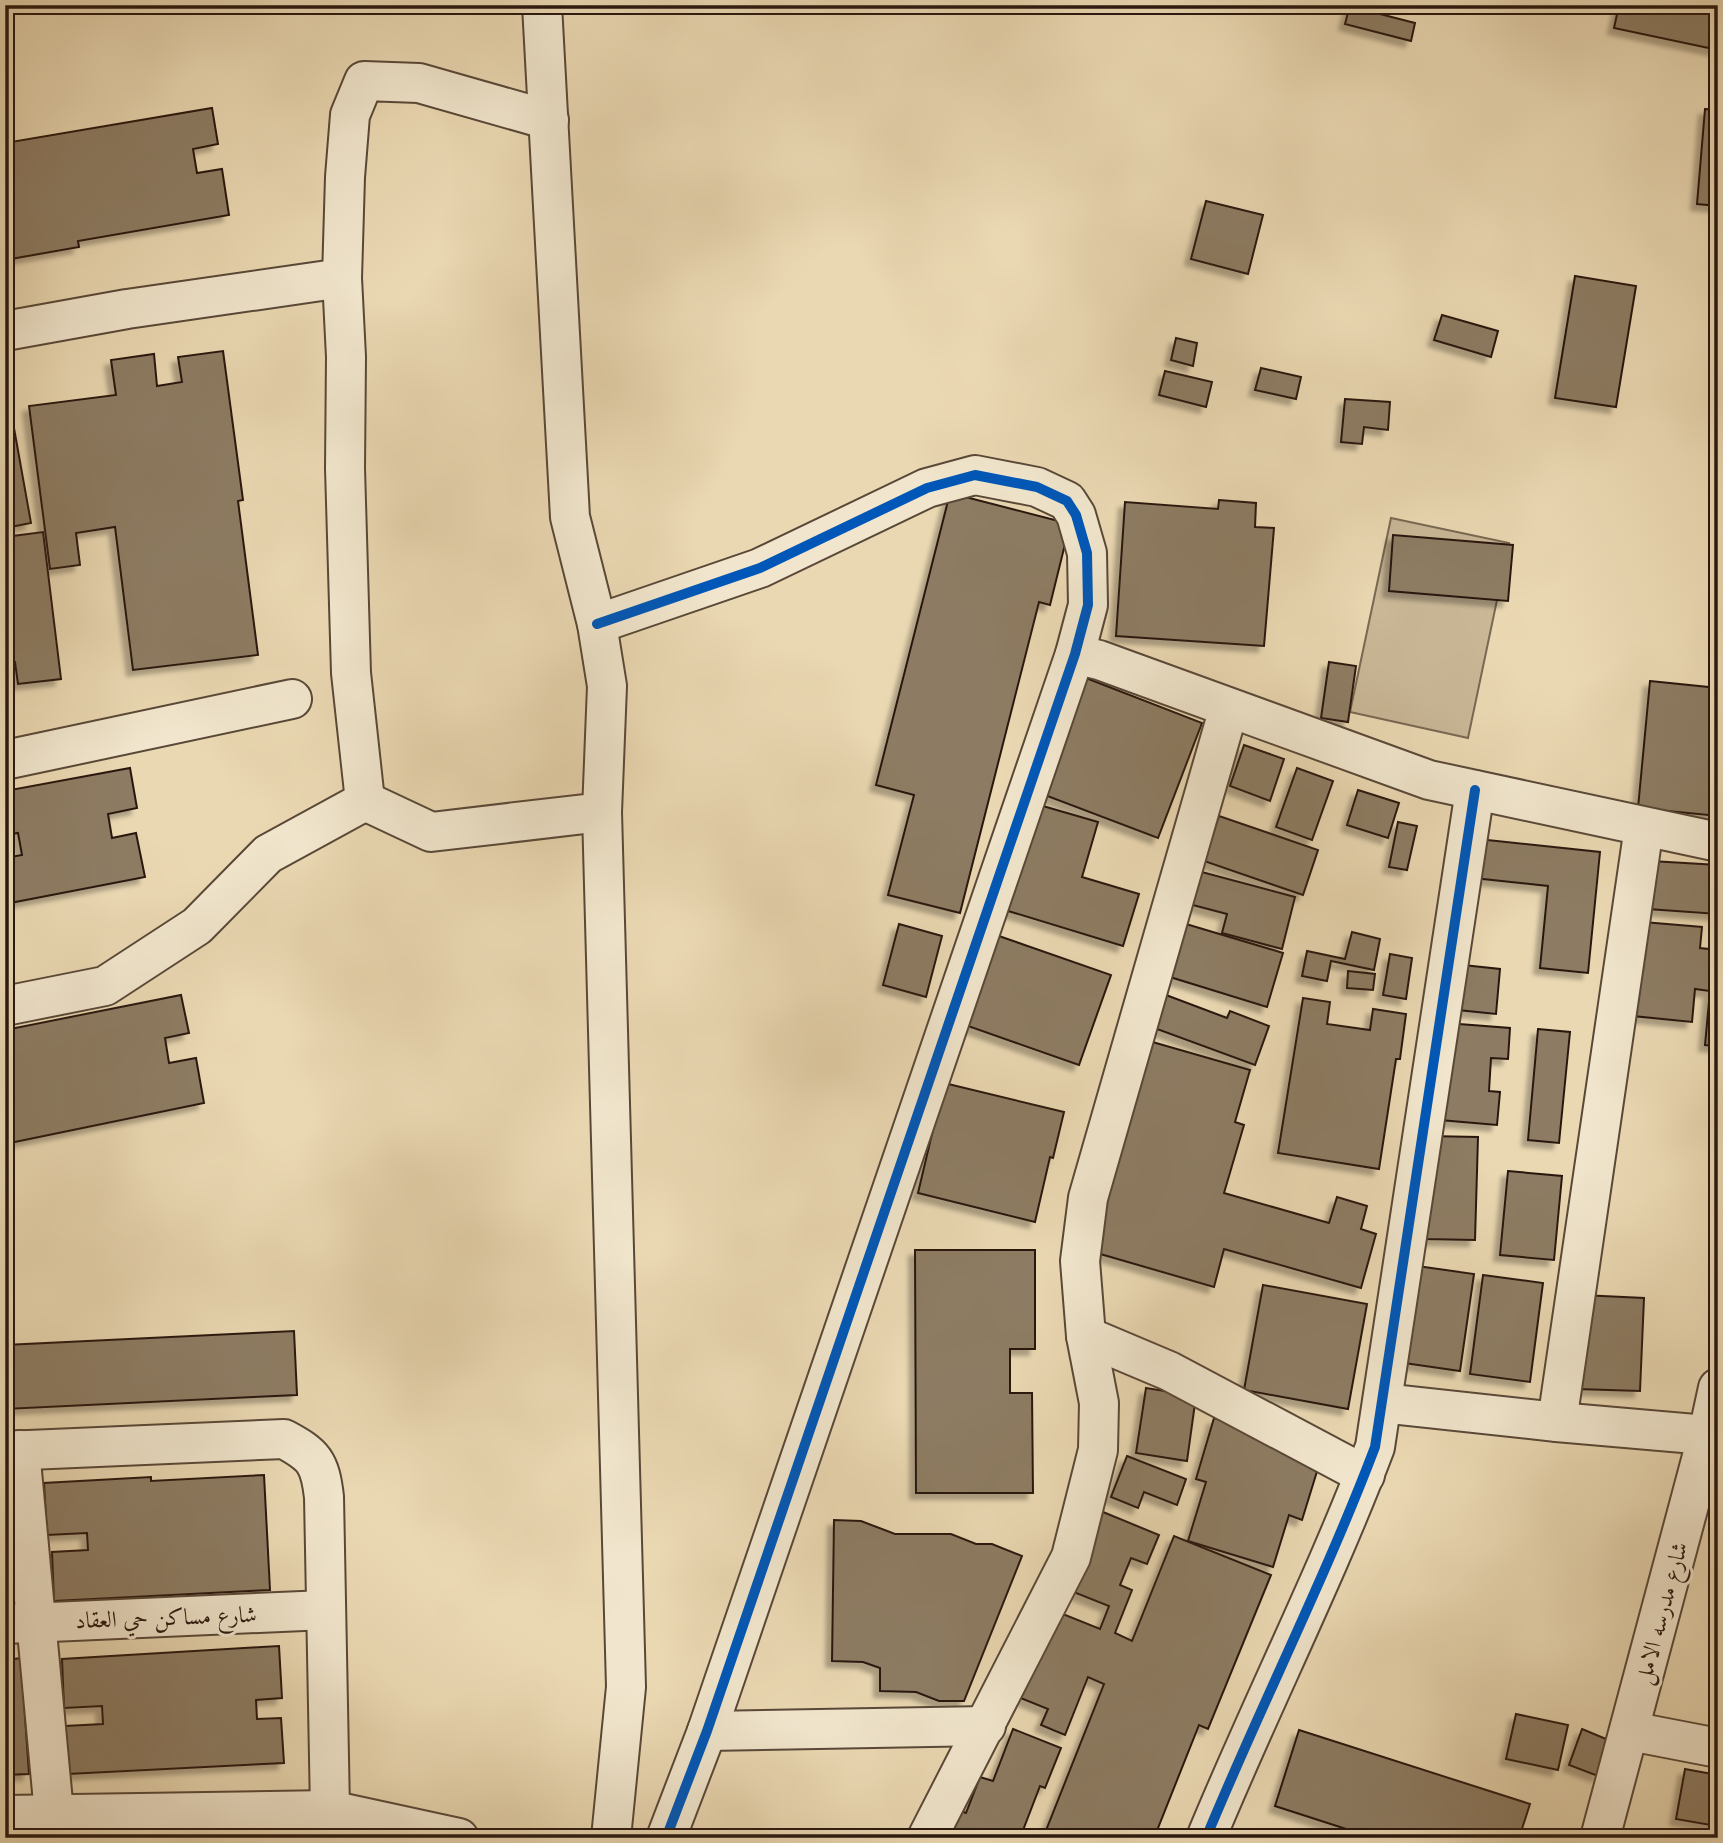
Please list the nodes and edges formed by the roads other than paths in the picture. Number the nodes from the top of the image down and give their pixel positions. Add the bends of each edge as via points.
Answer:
1 (542, 5) edge
2 (549, 120) junction
3 (342, 278) junction
4 (5, 331) edge
5 (597, 624) junction
6 (1074, 654) junction
7 (292, 699) dead end
8 (1229, 708) junction
9 (5, 760) edge
10 (1475, 790) junction
11 (365, 801) junction
12 (602, 812) junction
13 (1644, 827) junction
14 (1718, 842) edge
15 (5, 1006) edge
16 (1086, 1336) junction
17 (1718, 1388) edge
18 (1382, 1403) junction
19 (1557, 1422) junction
20 (1713, 1435) edge
21 (13, 1450) edge
22 (1365, 1475) junction
23 (326, 1610) junction
24 (21, 1623) edge
25 (986, 1726) junction
26 (708, 1731) junction
27 (1630, 1731) junction
28 (1718, 1748) edge
29 (330, 1810) junction
30 (54, 1813) junction
31 (5, 1815) edge
32 (459, 1838) edge
33 (611, 1838) edge
34 (666, 1838) edge
35 (927, 1838) edge
36 (1206, 1838) edge
37 (1600, 1838) edge

1 - 2 street
2 - 3 street via 419,83 364,81 350,115
2 - 5 street via 570,517
3 - 4 street
3 - 11 street via 351,673
5 - 6 street via 760,568 928,488 975,475 1037,487 1067,501 1076,515 1087,554 1088,604
5 - 12 street via 607,686
6 - 8 street
6 - 26 street
7 - 9 street
8 - 10 street via 1429,780
8 - 16 street via 1088,1198 1080,1261
10 - 13 street
10 - 18 street
11 - 12 street via 431,832
11 - 15 street via 268,854 197,926 105,986
12 - 33 street via 626,1687
13 - 14 street
13 - 19 street
16 - 22 street via 1169,1371
16 - 25 street via 1099,1403 1095,1463 1071,1556
17 - 20 street, شارع مدرسه الامل
18 - 19 street
18 - 22 street
19 - 20 street
20 - 27 street, شارع مدرسه الامل
21 - 23 street via 284,1439 306,1451 321,1471
21 - 24 street
22 - 36 street
23 - 24 street, شارع مساكن حي العقاد
23 - 29 street
24 - 30 street
25 - 26 street
25 - 35 street
26 - 34 street
27 - 28 street
27 - 37 street, شارع مدرسه الامل
29 - 30 street
29 - 32 street
30 - 31 street

